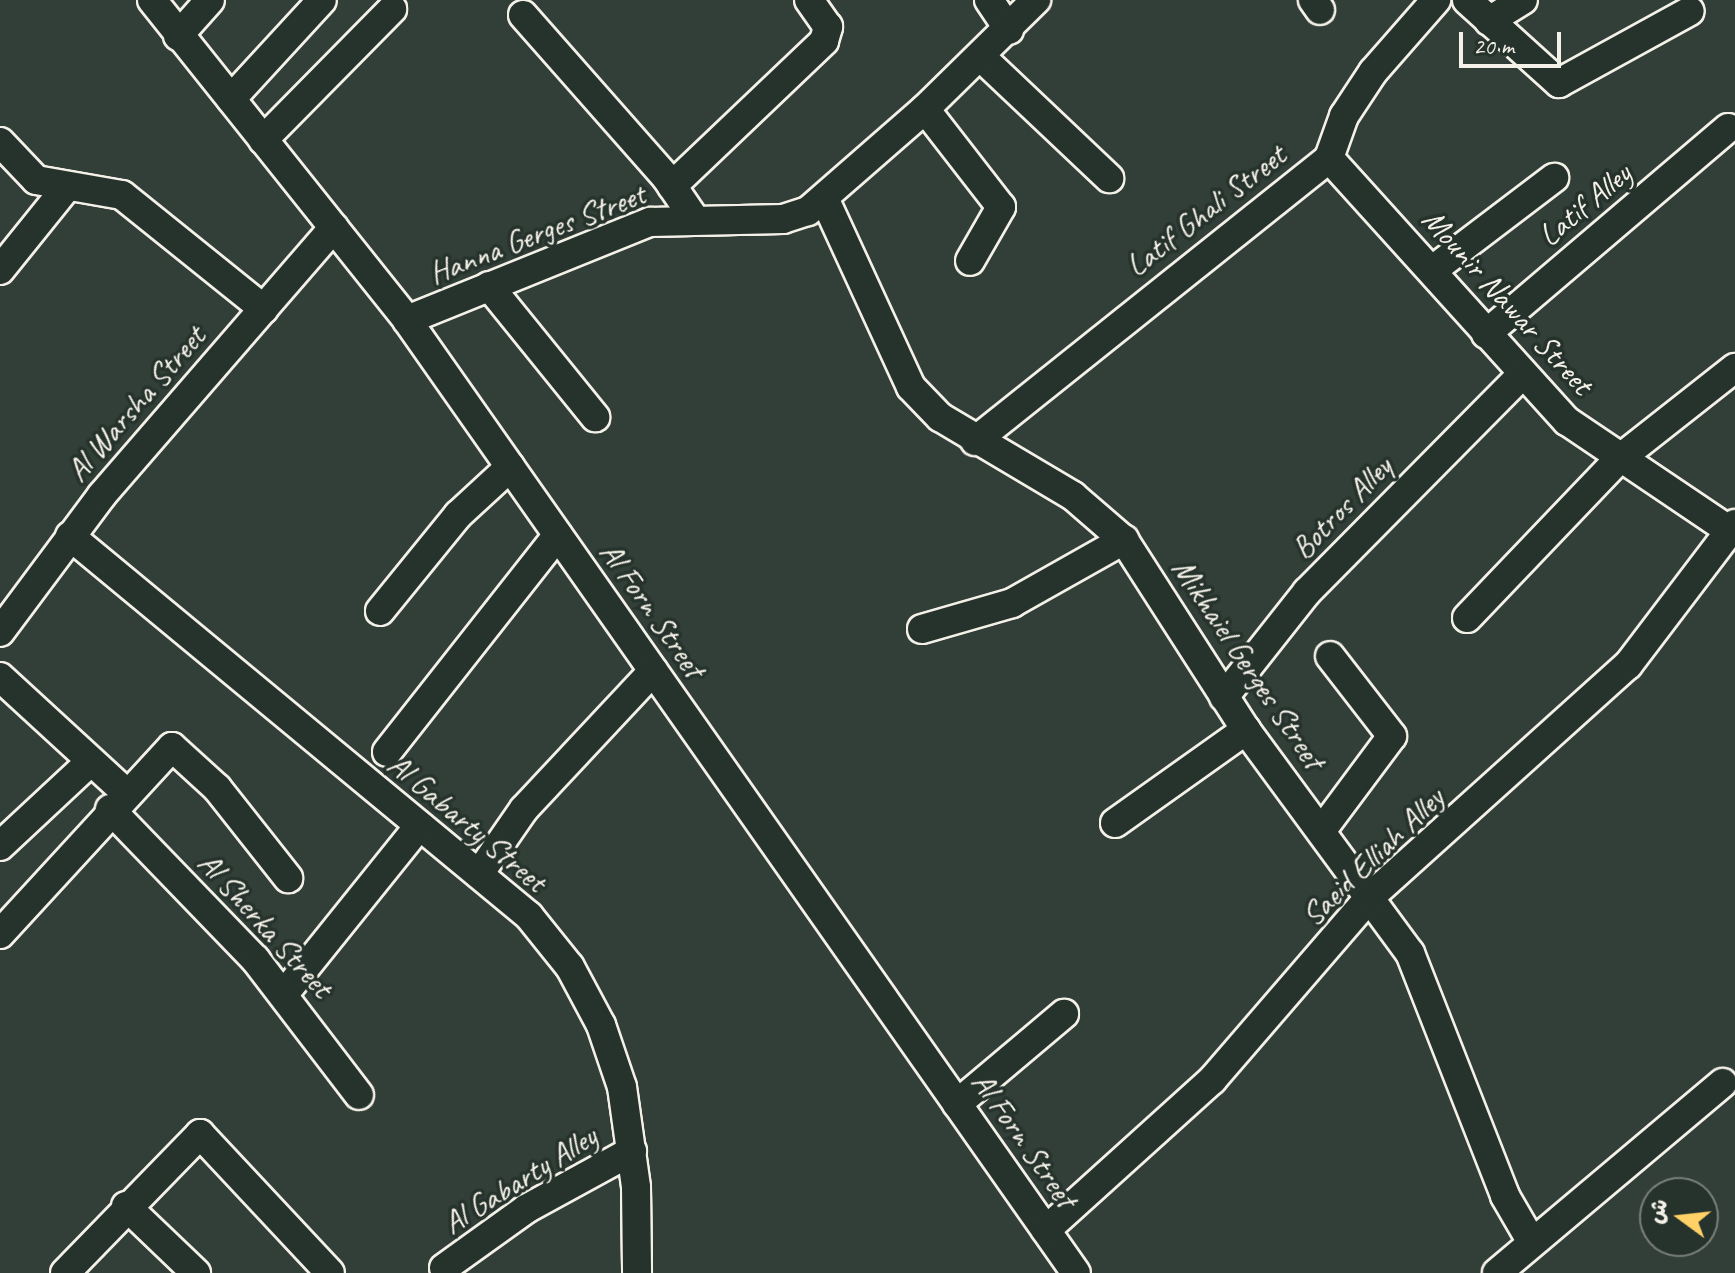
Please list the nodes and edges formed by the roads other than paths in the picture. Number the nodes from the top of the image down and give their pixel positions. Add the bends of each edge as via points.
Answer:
1 (152, 0) edge
2 (210, 0) edge
3 (322, 0) edge
4 (809, 0) edge
5 (989, 0) edge
6 (1036, 0) edge
7 (1436, 0) edge
8 (1467, 0) edge
9 (1523, 0) edge
10 (392, 9) dead end
11 (1690, 11) dead end
12 (523, 15) dead end
13 (1489, 21) junction
14 (1009, 30) junction
15 (178, 36) junction
16 (980, 56) junction
17 (231, 99) junction
18 (925, 109) junction
19 (1728, 128) dead end
20 (263, 140) junction
21 (0, 142) edge
22 (1329, 158) junction
23 (1109, 178) dead end
24 (1554, 178) dead end
25 (672, 186) junction
26 (66, 188) junction
27 (825, 200) junction
28 (694, 218) junction
29 (334, 227) junction
30 (970, 261) dead end
31 (1434, 269) junction
32 (0, 270) edge
33 (489, 286) junction
34 (264, 309) junction
35 (407, 320) junction
36 (1486, 334) junction
37 (1735, 368) edge
38 (1521, 376) junction
39 (595, 417) dead end
40 (975, 441) junction
41 (1618, 460) junction
42 (510, 467) junction
43 (1731, 527) edge
44 (558, 535) junction
45 (70, 536) junction
46 (1124, 540) junction
47 (380, 611) dead end
48 (1467, 618) dead end
49 (922, 629) dead end
50 (0, 632) edge
51 (1330, 656) dead end
52 (653, 671) junction
53 (0, 677) edge
54 (1224, 697) junction
55 (1246, 730) junction
56 (387, 752) dead end
57 (90, 762) junction
58 (117, 800) junction
59 (1115, 823) dead end
60 (419, 826) junction
61 (1322, 830) junction
62 (0, 846) edge
63 (479, 874) junction
64 (288, 878) dead end
65 (1370, 897) junction
66 (0, 933) edge
67 (284, 994) junction
68 (1064, 1014) dead end
69 (1723, 1083) dead end
70 (359, 1095) dead end
71 (957, 1104) junction
72 (632, 1151) junction
73 (126, 1206) junction
74 (1046, 1230) junction
75 (1530, 1239) junction
76 (444, 1268) dead end
77 (65, 1273) edge
78 (196, 1273) edge
79 (330, 1273) edge
80 (637, 1273) edge
81 (1076, 1273) edge
82 (1497, 1273) edge

1 - 15 street, Al Forn Street
2 - 15 street
3 - 17 street
4 - 25 street via 828,27 824,41
5 - 14 street
6 - 14 street, Hanna Gerges Street
7 - 22 street, Latif Ghali Street via 1373,72 1344,116
8 - 13 street
9 - 13 street
10 - 20 street
11 - 13 street via 1559,83
12 - 25 street
14 - 16 street, Hanna Gerges Street
15 - 17 street, Al Forn Street
16 - 18 street, Hanna Gerges Street
16 - 23 street
17 - 20 street, Al Forn Street
18 - 27 street, Hanna Gerges Street
18 - 30 street via 1001,207
19 - 36 street, Latif Alley
20 - 29 street, Al Forn Street
21 - 26 street via 36,180
22 - 31 street, Mounir Nawar Street
22 - 40 street, Latif Ghali Street
24 - 31 street
25 - 28 street
26 - 32 street
26 - 34 street via 122,195
27 - 28 street, Hanna Gerges Street via 783,219
27 - 40 street, Mikhaiel Gerges Street via 911,387
28 - 33 street, Hanna Gerges Street via 650,222
29 - 34 street, Al Warsha Street
29 - 35 street, Al Forn Street
31 - 36 street, Mounir Nawar Street
33 - 35 street, Hanna Gerges Street
33 - 39 street
34 - 45 street, Al Warsha Street
35 - 42 street, Al Forn Street
36 - 38 street, Mounir Nawar Street
37 - 41 street
38 - 41 street, Mounir Nawar Street
38 - 54 street, Botros Alley via 1307,592
40 - 46 street, Mikhaiel Gerges Street via 1073,496
41 - 43 street, Mounir Nawar Street
41 - 48 street
42 - 44 street, Al Forn Street
42 - 47 street via 458,515
43 - 65 street, Saeid Elliah Alley via 1628,665
44 - 52 street, Al Forn Street
44 - 56 street
45 - 50 street, Al Warsha Street
45 - 60 street, Al Gabarty Street
46 - 49 street via 1012,603
46 - 54 street, Mikhaiel Gerges Street
51 - 61 street via 1392,736
52 - 63 street via 524,809
52 - 71 street, Al Forn Street
53 - 57 street, Al Sherka Street
54 - 55 street, Mikhaiel Gerges Street
55 - 59 street
55 - 61 street, Mikhaiel Gerges Street
57 - 58 street, Al Sherka Street
57 - 62 street
58 - 64 street via 172,747 217,788
58 - 66 street
58 - 67 street, Al Sherka Street
60 - 63 street, Al Gabarty Street
60 - 67 street
61 - 65 street, Mikhaiel Gerges Street
63 - 72 street, Al Gabarty Street via 529,916 582,990 622,1087
65 - 74 street, Saeid Elliah Alley via 1212,1080
65 - 75 street, Mikhaiel Gerges Street via 1410,953 1505,1196
67 - 70 street, Al Sherka Street
68 - 71 street
69 - 75 street
71 - 74 street, Al Forn Street
72 - 76 street, Al Gabarty Alley via 526,1209
72 - 80 street, Al Gabarty Street
73 - 77 street
73 - 78 street
73 - 79 street via 200,1134
74 - 81 street, Al Forn Street
75 - 82 street

